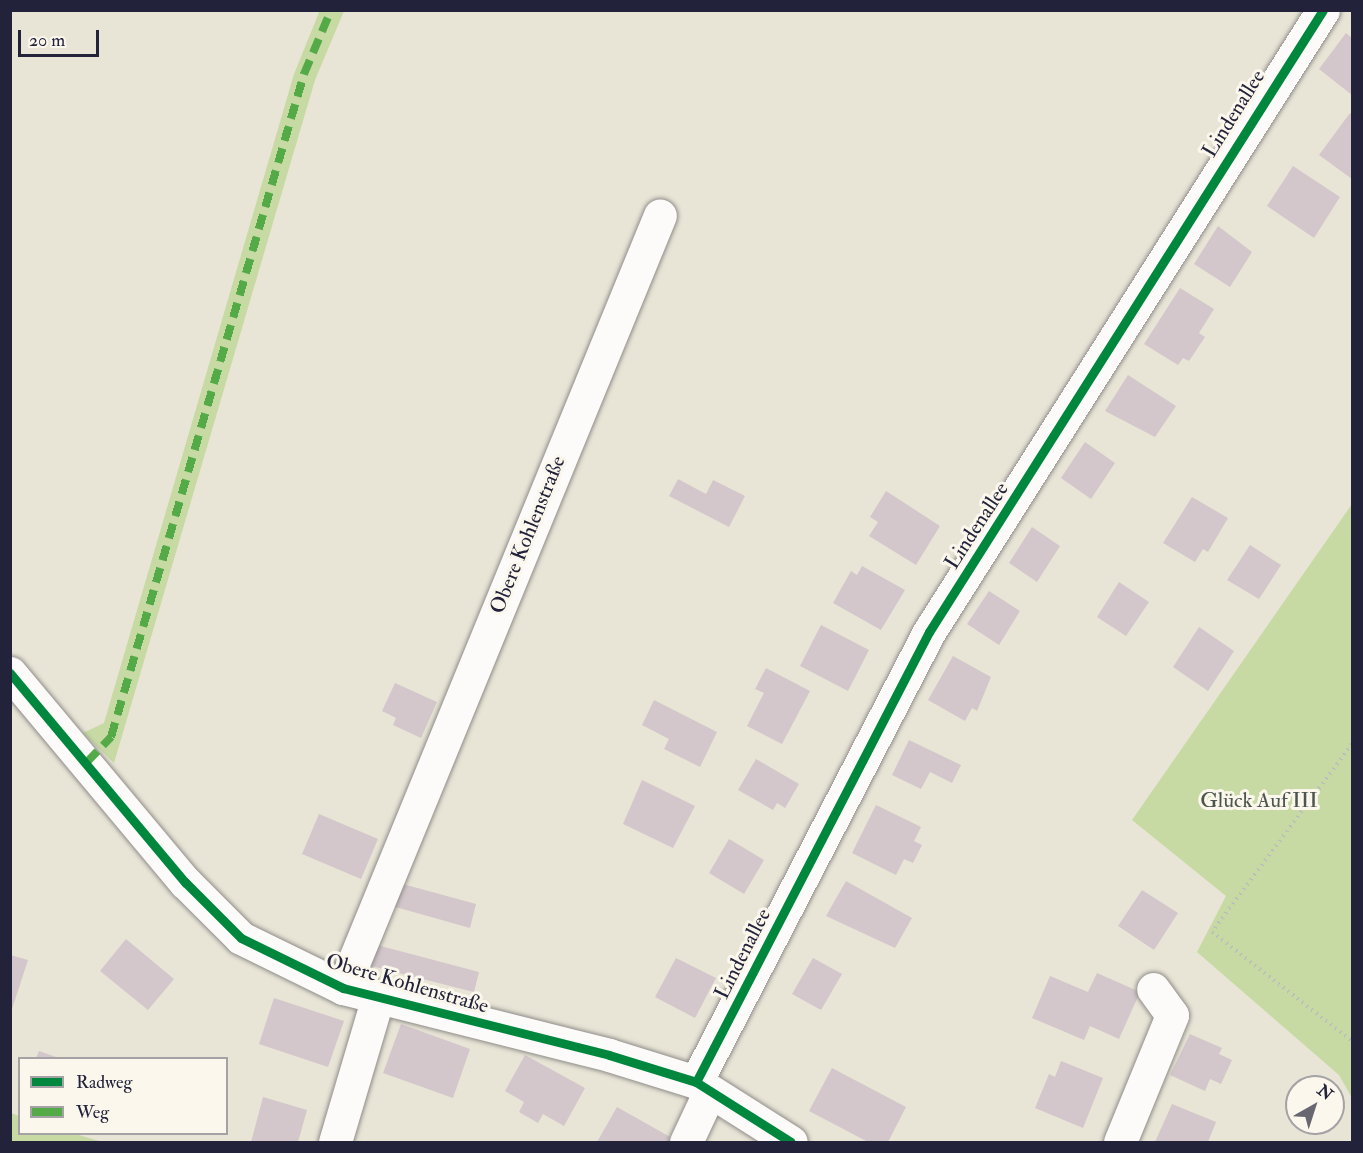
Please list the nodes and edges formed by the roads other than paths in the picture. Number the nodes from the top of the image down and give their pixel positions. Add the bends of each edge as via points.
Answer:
1 (1323, 10) edge
2 (660, 215) dead end
3 (10, 674) edge
4 (343, 988) junction
5 (1154, 989) dead end
6 (378, 997) junction
7 (703, 1087) junction
8 (335, 1143) edge
9 (687, 1143) edge
10 (791, 1143) edge
11 (1120, 1143) edge

1 - 7 street, Lindenallee via 929,632
2 - 4 street, Obere Kohlenstraße
3 - 4 street, Obere Kohlenstraße via 185,882 241,938
4 - 6 street, Obere Kohlenstraße
5 - 11 street via 1172,1015
6 - 7 street, Obere Kohlenstraße via 609,1055
6 - 8 street
7 - 9 street
7 - 10 street, Obere Kohlenstraße

